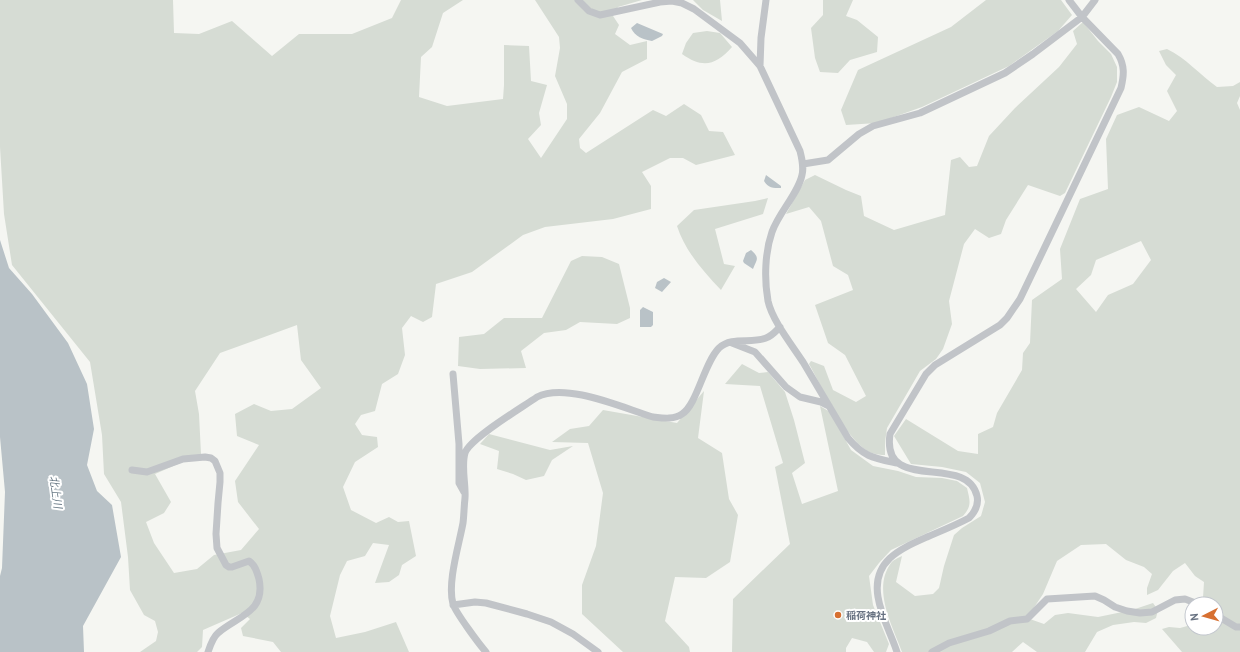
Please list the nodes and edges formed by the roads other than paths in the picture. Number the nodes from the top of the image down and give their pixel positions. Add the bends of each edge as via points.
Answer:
1 (578, 0) edge
2 (766, 0) edge
3 (1069, 0) edge
4 (1095, 0) edge
5 (1082, 17) junction
6 (760, 66) junction
7 (803, 164) junction
8 (780, 327) junction
9 (730, 342) junction
10 (453, 374) dead end
11 (829, 406) junction
12 (896, 463) junction
13 (132, 470) dead end
14 (465, 493) junction
15 (1184, 599) edge
16 (453, 605) junction
17 (1224, 620) edge
18 (1240, 628) edge
19 (208, 652) edge
20 (486, 652) edge
21 (598, 652) edge
22 (898, 652) edge
23 (932, 652) edge

1 - 6 street via 589,11 600,15 660,2 682,3 740,43
2 - 6 street
3 - 5 street
4 - 5 street
5 - 7 street via 1005,73 920,113 873,126 859,134 828,160
5 - 12 street via 1122,60 1122,88 1023,292 1007,318 1000,325 935,365 926,374 895,424 888,444
6 - 7 street via 800,151
7 - 8 street via 802,176 796,189 776,222 768,252 768,302
8 - 9 street via 765,339
8 - 11 street
9 - 11 street via 755,352 786,387 800,397
9 - 14 street via 720,346 714,354 690,405 683,414 675,417 653,417 572,393 554,392 537,397 470,445 465,453
10 - 14 street via 460,483
11 - 12 street via 856,448 866,455
12 - 22 street via 905,468 968,480 975,488 978,504 969,518 905,547 892,556 880,572 877,584 880,607
13 - 19 street via 147,472 183,459 205,457 215,461 220,473 217,548 229,567 249,561 253,563 261,591 250,612 217,634
14 - 16 street via 452,592
15 - 23 street via 1175,600 1152,612 1140,613 1115,607 1095,596 1048,600 1027,619 1010,621 990,631 949,643
16 - 20 street
16 - 21 street via 486,603 551,622
17 - 18 street

